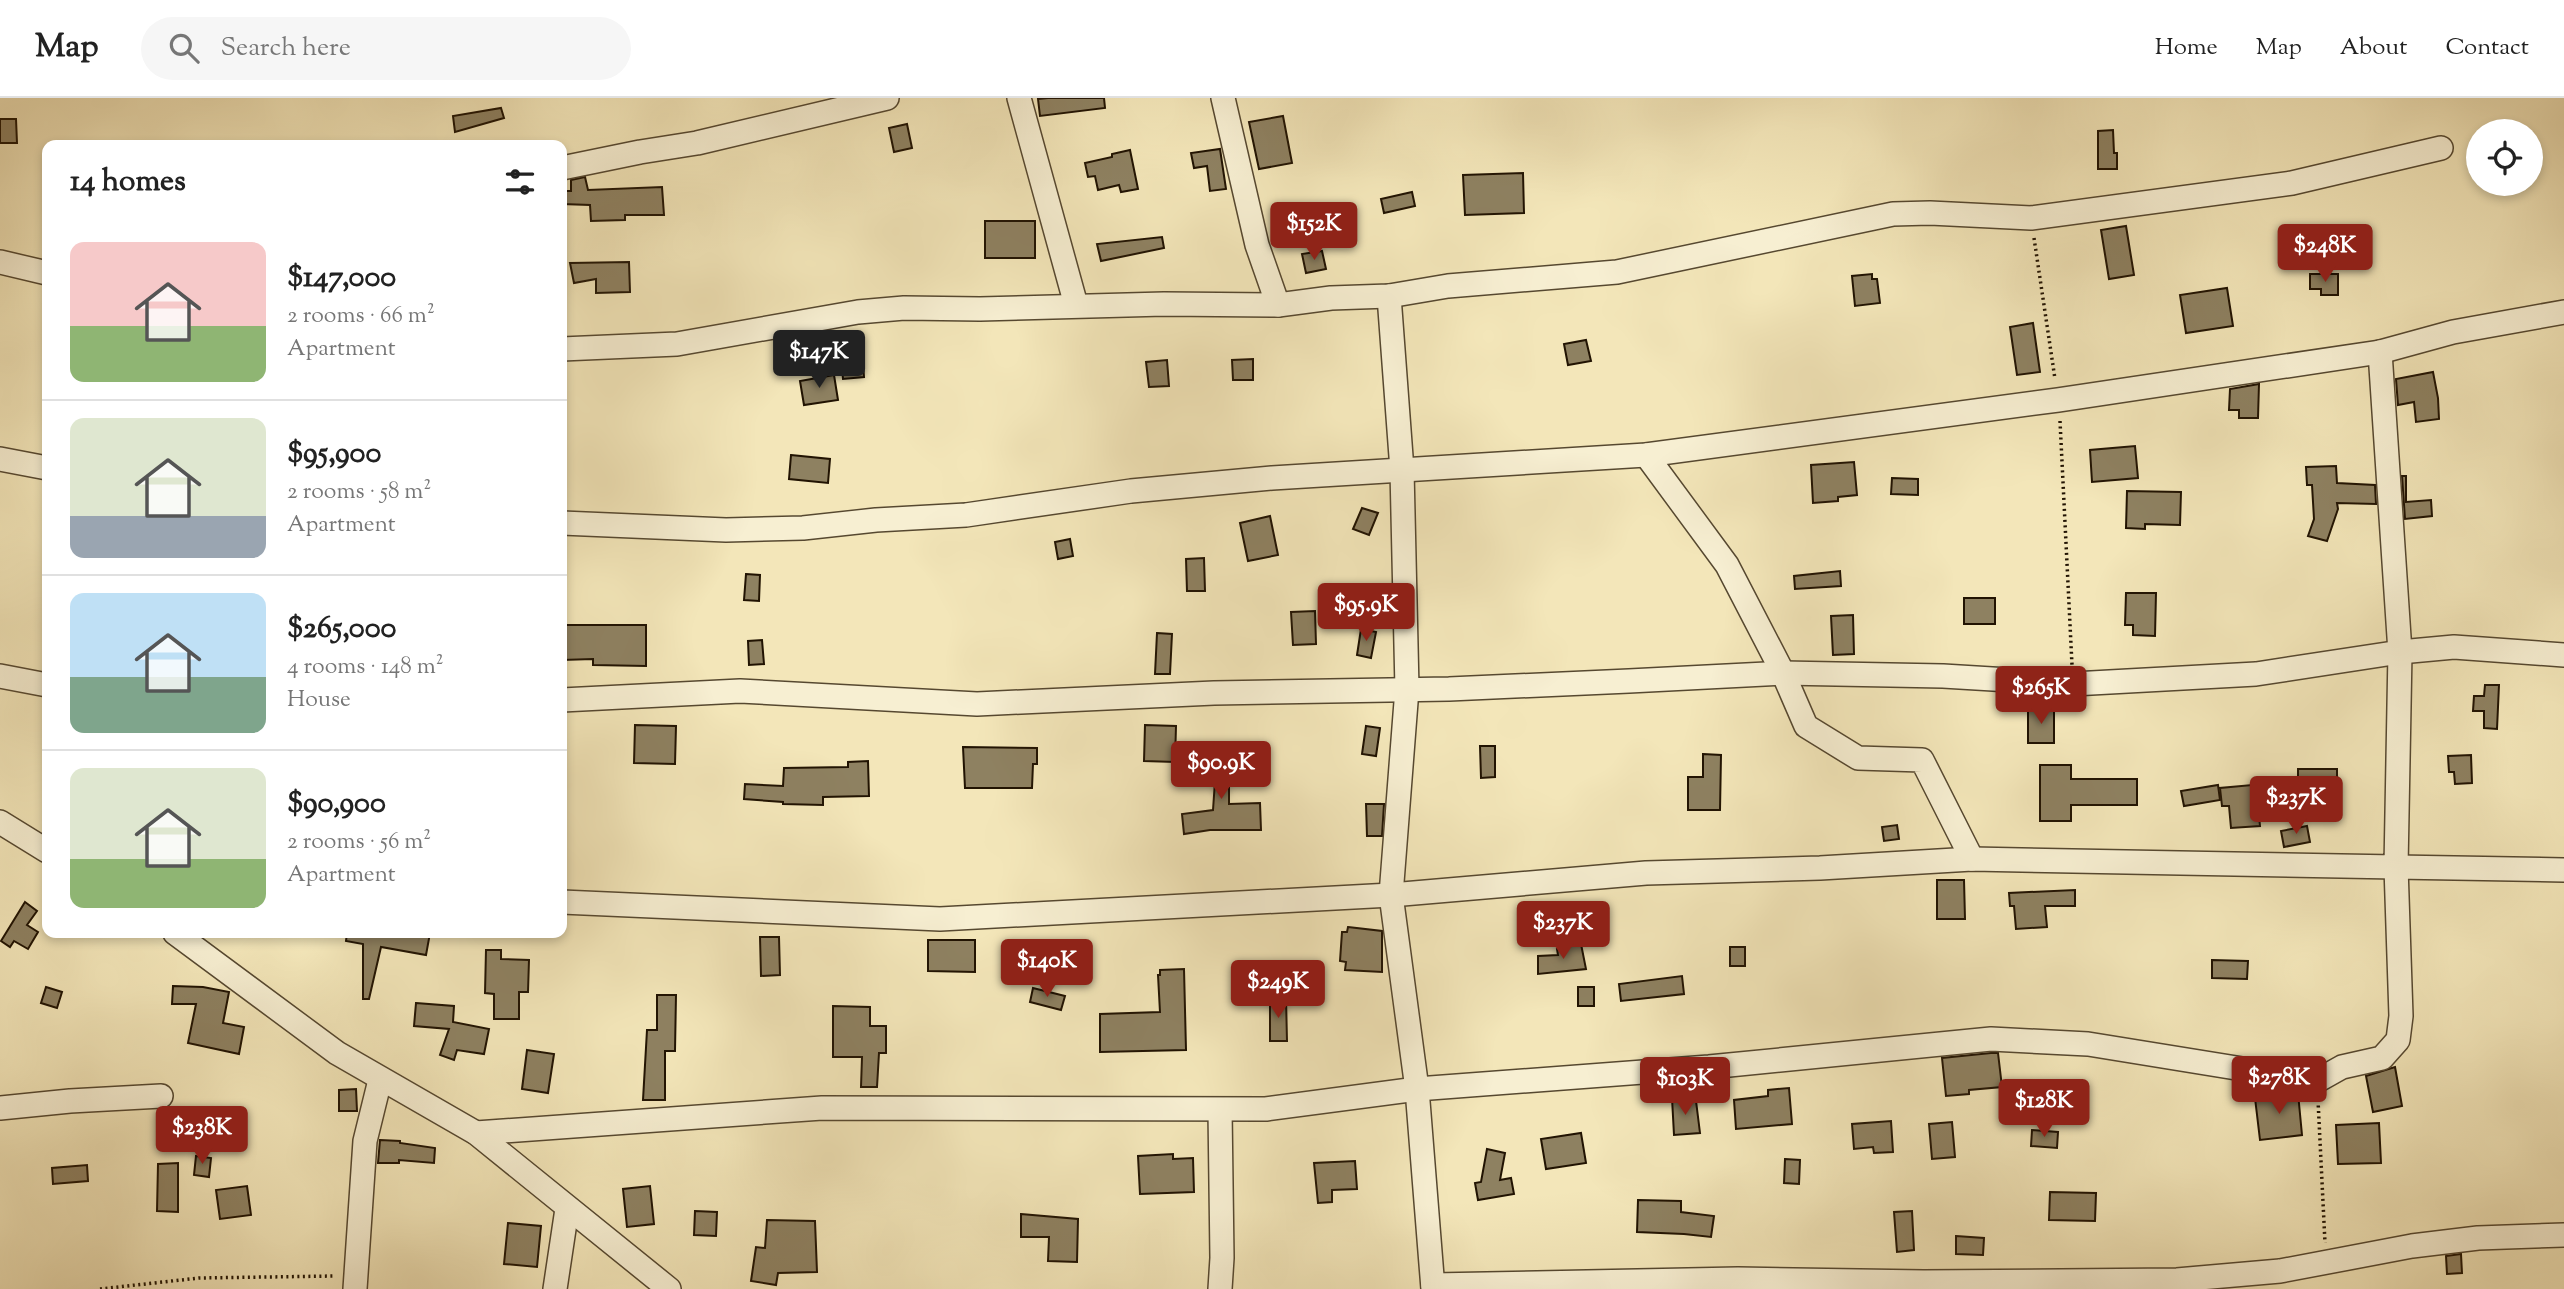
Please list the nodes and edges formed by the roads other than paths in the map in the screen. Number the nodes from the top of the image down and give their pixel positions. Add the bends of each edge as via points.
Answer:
1 (887, 98) edge
2 (1019, 98) edge
3 (1223, 98) edge
4 (2441, 148) dead end
5 (567, 167) edge
6 (0, 262) edge
7 (42, 271) edge
8 (1390, 296) junction
9 (1076, 305) junction
10 (1278, 305) junction
11 (2564, 312) edge
12 (567, 349) edge
13 (2380, 352) junction
14 (1646, 454) junction
15 (0, 458) edge
16 (42, 467) edge
17 (1402, 470) junction
18 (567, 523) edge
19 (2400, 652) junction
20 (2564, 655) edge
21 (1783, 673) junction
22 (0, 676) edge
23 (42, 684) edge
24 (1407, 689) junction
25 (567, 700) edge
26 (0, 822) edge
27 (42, 848) edge
28 (1972, 859) junction
29 (2396, 867) junction
30 (2564, 870) edge
31 (1391, 895) junction
32 (567, 902) edge
33 (182, 938) edge
34 (380, 1080) junction
35 (1417, 1089) junction
36 (161, 1096) dead end
37 (0, 1108) edge
38 (1220, 1110) junction
39 (476, 1133) junction
40 (567, 1209) junction
41 (2564, 1235) edge
42 (356, 1282) edge
43 (1433, 1287) edge
44 (555, 1289) edge
45 (669, 1289) edge
46 (1220, 1289) edge

1 - 5 street via 697,143
2 - 9 street
3 - 10 street via 1257,245
4 - 8 street via 2292,183 2031,218 1893,214 1617,272 1448,286
6 - 7 street
8 - 10 street
8 - 17 street
9 - 10 street
9 - 12 street via 904,308 677,344
11 - 13 street via 2454,332
13 - 14 street
13 - 19 street
14 - 17 street
14 - 21 street via 1727,565
15 - 16 street
17 - 18 street via 1131,491 966,515 803,528 726,530
17 - 24 street
19 - 20 street via 2454,647
19 - 21 street via 2256,674 2073,684
19 - 29 street
21 - 24 street
21 - 28 street via 1806,726 1858,758 1922,760
22 - 23 street
24 - 25 street via 977,704 740,691
24 - 31 street
26 - 27 street
28 - 29 street
28 - 31 street via 1646,873
29 - 30 street
29 - 35 street via 2398,1040 2382,1058 2342,1067 2317,1081 2088,1044 1990,1039
31 - 32 street via 940,919
31 - 35 street
33 - 34 street
34 - 39 street
34 - 42 street via 365,1142
35 - 38 street via 1266,1109
35 - 43 street
36 - 37 street
38 - 39 street via 822,1108
38 - 46 street
39 - 40 street
40 - 44 street
40 - 45 street
41 - 43 street via 2412,1245 2280,1271 2177,1280 1738,1279

